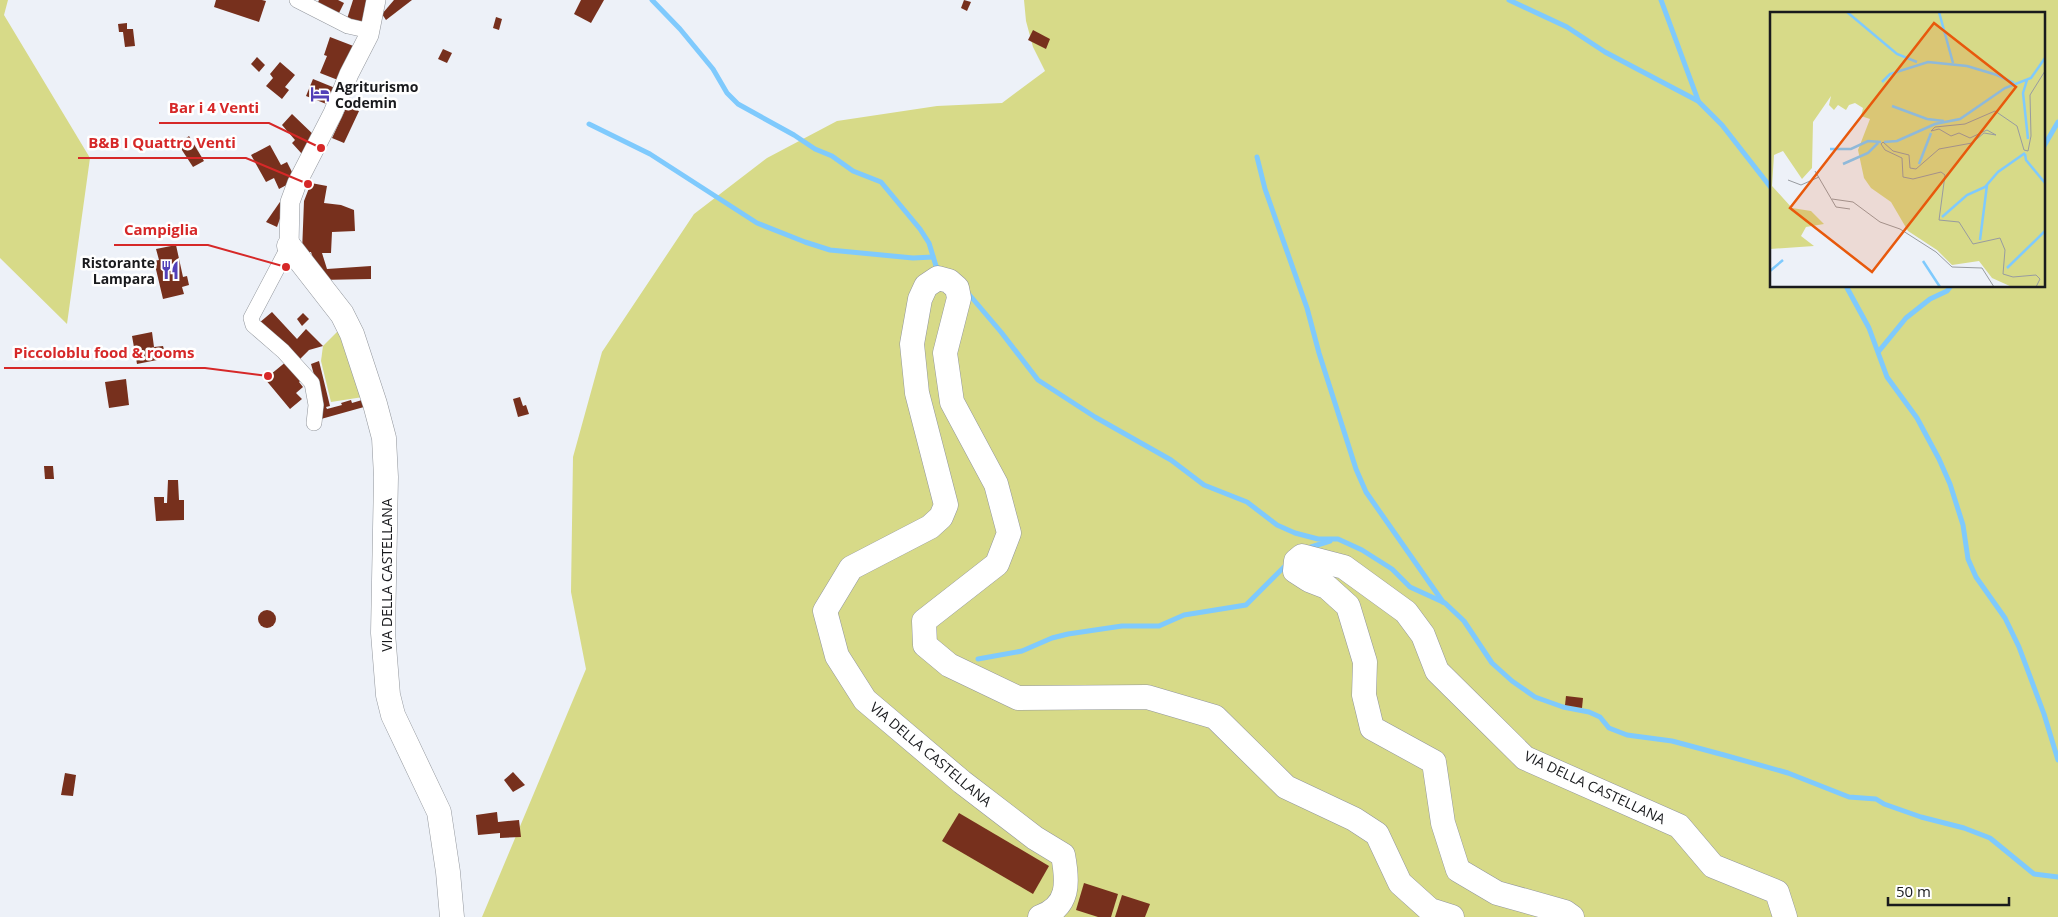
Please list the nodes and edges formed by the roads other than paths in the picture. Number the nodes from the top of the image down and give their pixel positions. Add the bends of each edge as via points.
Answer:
1 (297, 0) edge
2 (376, 0) edge
3 (370, 31) junction
4 (289, 246) junction
5 (314, 423) dead end
6 (452, 917) edge
7 (1040, 917) edge
8 (1452, 917) edge
9 (1572, 917) edge
10 (1785, 917) edge

1 - 3 street via 348,26
2 - 3 street
3 - 4 street via 334,113 297,183 290,202
4 - 5 street via 251,318 253,325 312,383 316,405
4 - 6 street, VIA DELLA CASTELLANA via 342,314 352,334 384,438 383,633 388,694 393,715 439,812
7 - 8 street, VIA DELLA CASTELLANA via 1058,906 1066,891 1063,855 1035,838 962,782 865,700 837,656 824,610 851,568 930,527 941,517 946,505 917,393 912,344 920,299 926,286 938,278 957,288 959,298 945,353 952,402 996,484 1009,533 997,564 924,621 926,646 949,665 1018,698 1147,697 1215,718 1286,787 1354,819 1377,834 1400,883 1430,910
9 - 10 street, VIA DELLA CASTELLANA via 1565,912 1497,893 1458,870 1443,823 1434,762 1372,728 1364,695 1365,662 1348,606 1327,587 1295,571 1296,561 1302,556 1344,567 1406,612 1423,635 1437,670 1526,758 1679,826 1713,866 1777,892

